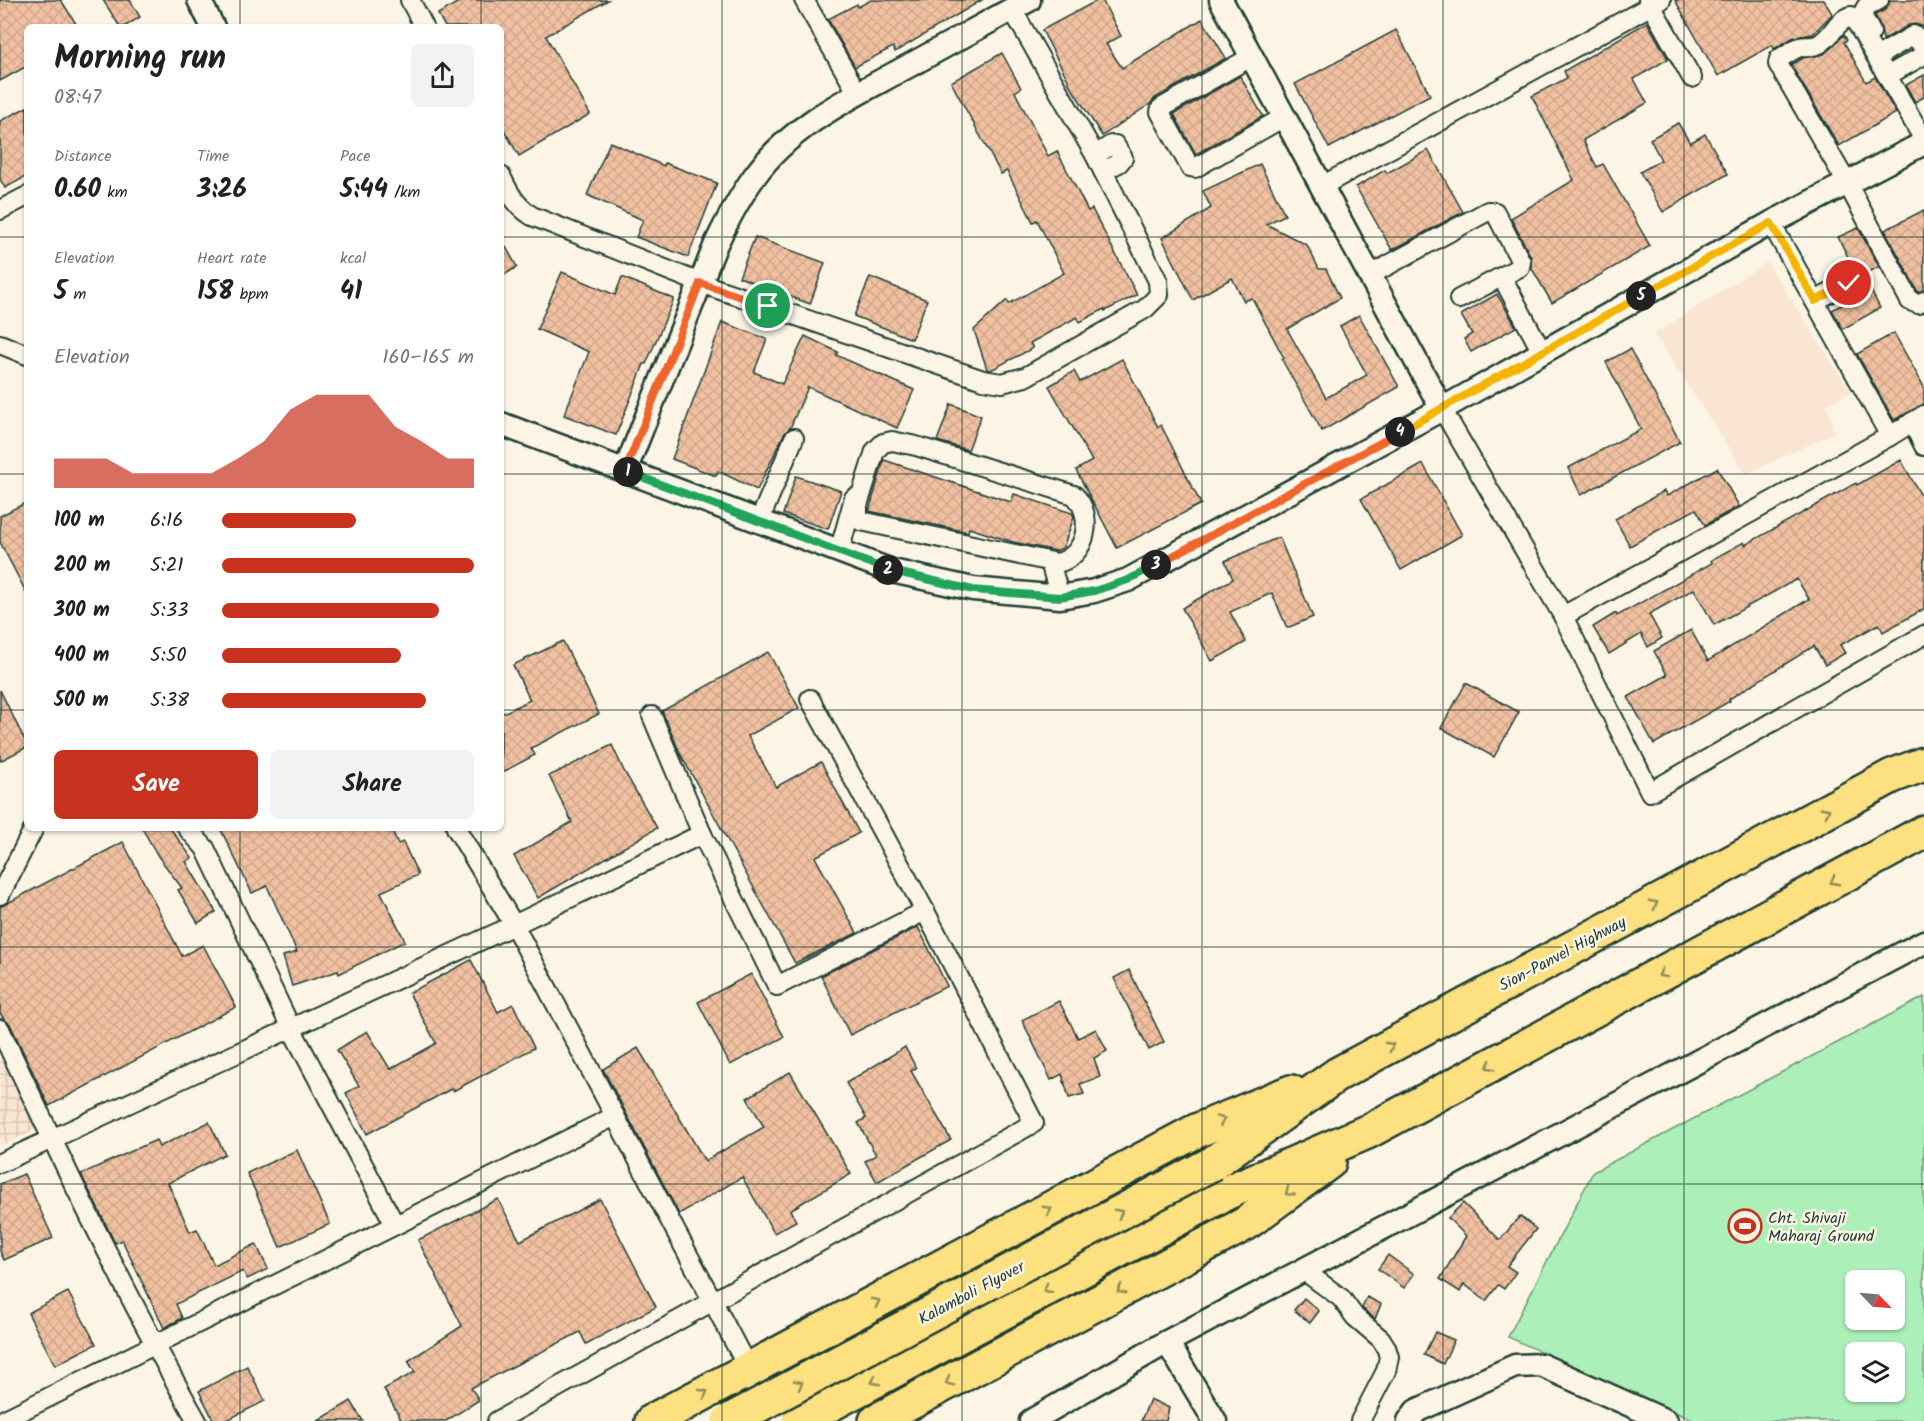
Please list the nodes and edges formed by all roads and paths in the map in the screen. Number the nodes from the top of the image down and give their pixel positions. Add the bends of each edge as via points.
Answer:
1 (199, 0) edge
2 (410, 0) edge
3 (804, 0) edge
4 (1221, 0) edge
5 (1879, 0) edge
6 (1653, 2) edge
7 (1021, 5) edge
8 (211, 24) edge
9 (422, 24) edge
10 (1924, 50) edge
11 (1883, 53) junction
12 (1924, 55) edge
13 (1251, 57) junction
14 (1894, 72) junction
15 (1692, 78) dead end
16 (858, 94) junction
17 (1284, 117) junction
18 (1922, 119) edge
19 (1924, 141) edge
20 (504, 182) edge
21 (1847, 183) junction
22 (1322, 186) junction
23 (24, 198) edge
24 (0, 210) edge
25 (1771, 223) junction
26 (1371, 275) junction
27 (1502, 277) junction
28 (700, 283) junction
29 (1849, 283) dead end
30 (1459, 299) dead end
31 (1815, 301) junction
32 (1924, 301) edge
33 (0, 344) edge
34 (1542, 352) junction
35 (24, 354) edge
36 (1442, 409) junction
37 (1918, 418) edge
38 (504, 425) edge
39 (1890, 436) junction
40 (794, 438) dead end
41 (1924, 446) edge
42 (625, 471) junction
43 (857, 484) dead end
44 (759, 522) junction
45 (839, 552) junction
46 (1050, 562) junction
47 (1060, 597) junction
48 (1563, 616) junction
49 (1924, 635) edge
50 (810, 699) dead end
51 (652, 716) dead end
52 (1924, 750) edge
53 (1924, 764) edge
54 (1892, 776) junction
55 (32, 831) edge
56 (190, 831) edge
57 (458, 831) edge
58 (1923, 833) edge
59 (702, 834) junction
60 (0, 895) edge
61 (925, 910) junction
62 (514, 925) junction
63 (1924, 942) edge
64 (291, 1028) junction
65 (0, 1029) edge
66 (1338, 1074) junction
67 (615, 1116) junction
68 (1369, 1131) junction
69 (51, 1138) junction
70 (0, 1163) edge
71 (1213, 1163) joint
72 (395, 1225) junction
73 (1303, 1270) junction
74 (713, 1302) junction
75 (1167, 1342) junction
76 (154, 1345) junction
77 (749, 1370) junction
78 (1, 1421) edge
79 (197, 1421) edge
80 (497, 1421) edge
81 (652, 1421) edge
82 (729, 1421) edge
83 (777, 1421) edge
84 (799, 1421) edge
85 (876, 1421) edge
86 (1031, 1421) edge
87 (1215, 1421) edge
88 (1360, 1421) edge
89 (1408, 1421) edge
90 (1666, 1421) edge

1 - 8 street
2 - 9 street
3 - 16 street
4 - 13 street
5 - 11 street via 1866,7 1862,15
6 - 15 street
6 - 22 street
7 - 16 street
7 - 28 street via 1158,281 1159,295 1144,309 1025,377 1002,383 983,380
10 - 11 street via 1914,36
11 - 14 street
12 - 14 street
13 - 17 street
13 - 17 street via 1161,108 1190,167 1195,168
14 - 18 street
16 - 28 street via 805,125 755,176 733,209
17 - 22 street
19 - 21 street
19 - 21 street via 1856,22 1851,16 1843,18 1828,38 1818,45 1801,46 1779,59 1778,64
20 - 28 street via 521,209 532,216
21 - 25 street
21 - 32 street via 1911,301
22 - 26 street
23 - 24 street
25 - 31 street
25 - 34 street
26 - 27 street via 1488,211 1495,212 1521,262 1520,267
26 - 36 street
27 - 30 street
27 - 34 street
28 - 42 street
29 - 31 street
31 - 39 street
33 - 35 street
34 - 36 street
36 - 47 street via 1128,580
36 - 48 street
37 - 39 street
37 - 41 street
38 - 42 street
39 - 48 street
40 - 44 street
42 - 44 street
43 - 45 street
44 - 45 street
45 - 47 street via 892,571 973,590
46 - 46 street via 1071,558 1082,544 1086,531 1084,514 1074,495 916,446 892,441 875,450 858,505 861,521
46 - 47 street
48 - 49 street via 1650,792
50 - 61 street
51 - 59 street
52 - 54 highway
53 - 54 highway, Sion-Panvel Highway
66 -> 54 highway, Sion-Panvel Highway
55 - 60 street
56 - 64 street via 205,848
57 - 62 street
58 -> 68 highway
59 - 61 street via 777,986
59 - 62 street
61 - 74 street via 1034,1123
62 - 64 street
62 - 67 street
63 - 73 street
64 - 69 street
64 - 72 street
65 - 69 street
66 - 71 highway, Sion-Panvel Highway
77 -> 66 highway via 1196,1131
67 - 72 street
67 - 74 street
68 -> 84 highway, Kalamboli Flyover via 1228,1192
68 -> 85 highway via 1245,1224
69 - 70 street
69 - 76 street
82 -> 71 highway, Kalamboli Flyover, bridge
72 - 76 street
73 - 75 street
73 - 88 street via 1341,1298 1386,1347 1386,1371
74 - 77 street
74 - 80 street
75 - 86 street
75 - 87 street
76 - 78 street
76 - 79 street
81 -> 77 highway
77 - 83 main road
89 - 90 street via 1416,1411 1515,1366 1541,1365

